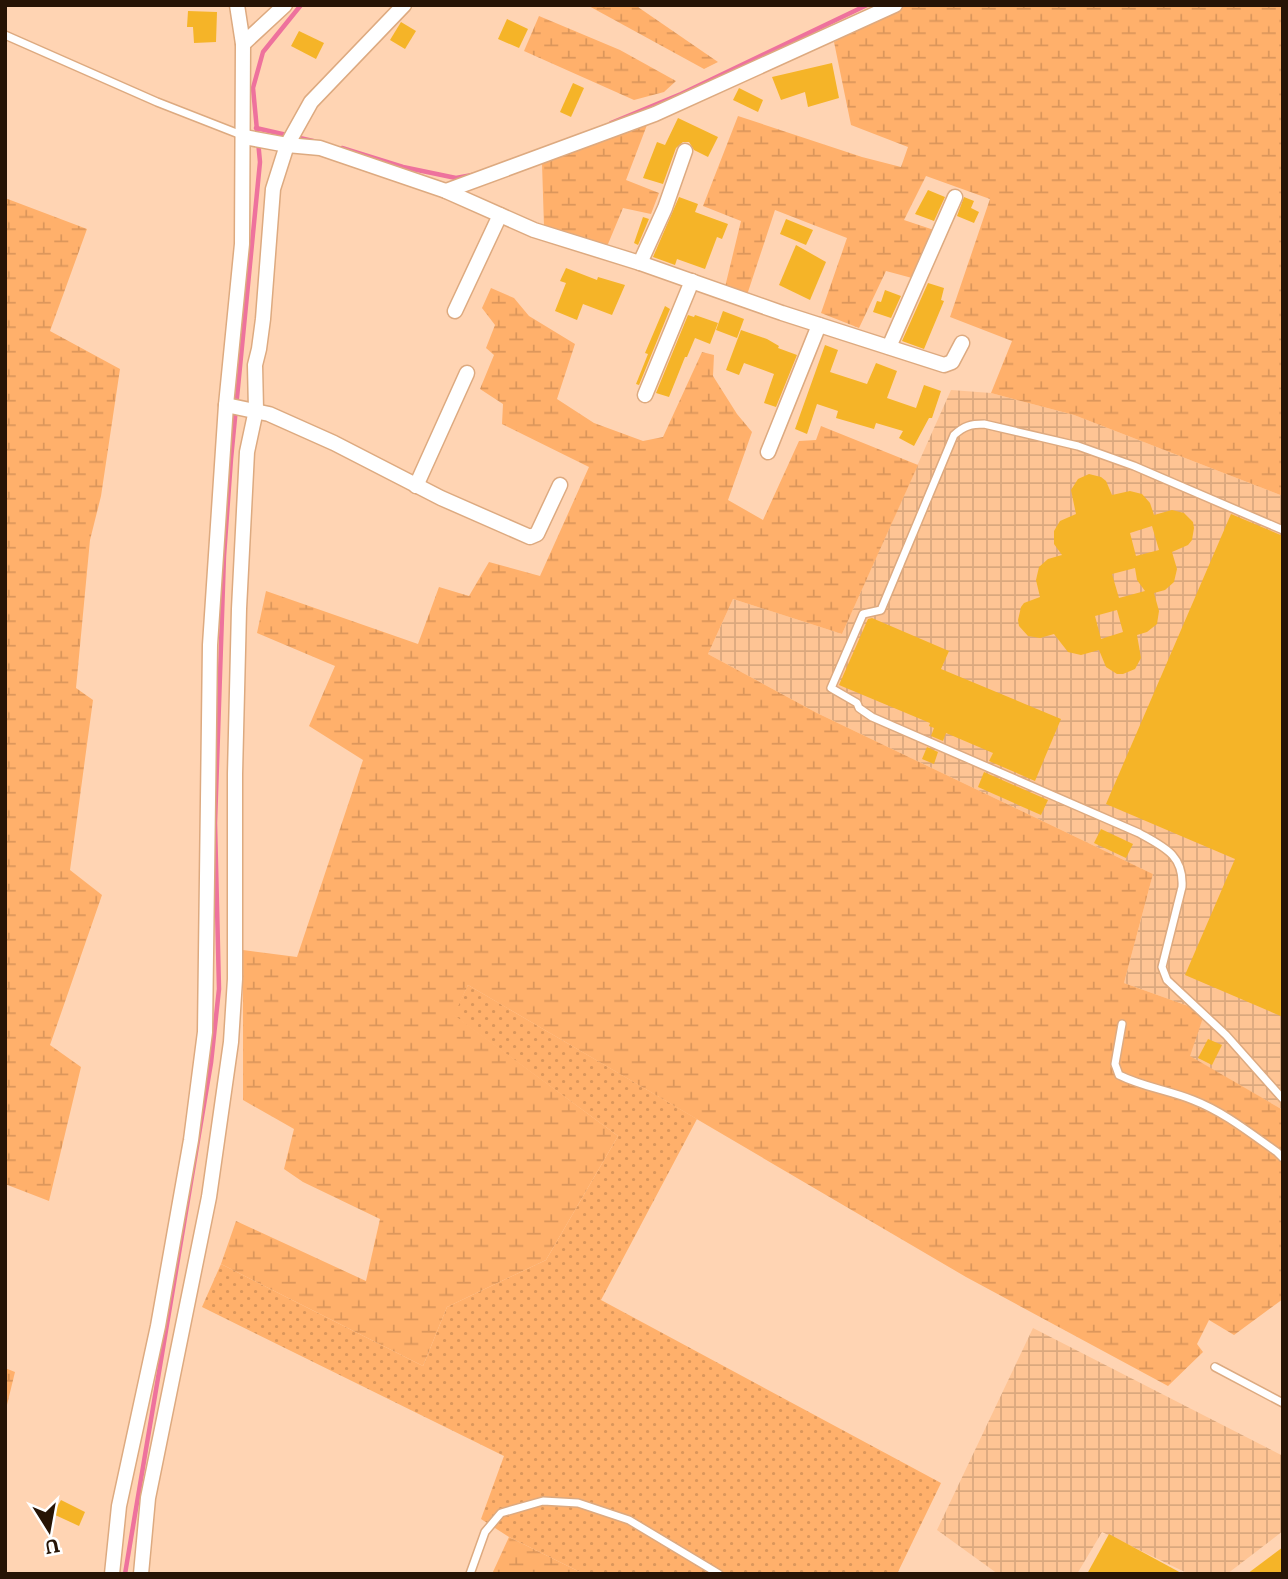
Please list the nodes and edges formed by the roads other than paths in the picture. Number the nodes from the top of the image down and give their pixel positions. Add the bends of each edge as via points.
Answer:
1 (237, 5) edge
2 (285, 5) edge
3 (404, 5) edge
4 (895, 5) edge
5 (5, 35) edge
6 (243, 44) junction
7 (249, 138) junction
8 (284, 145) junction
9 (685, 151) dead end
10 (446, 191) junction
11 (955, 197) dead end
12 (500, 215) junction
13 (640, 263) junction
14 (692, 281) junction
15 (455, 311) dead end
16 (819, 325) junction
17 (962, 342) dead end
18 (889, 347) junction
19 (467, 373) dead end
20 (645, 395) dead end
21 (229, 405) junction
22 (254, 410) junction
23 (768, 452) dead end
24 (560, 485) dead end
25 (416, 486) junction
26 (223, 494) junction
27 (243, 497) junction
28 (1283, 530) edge
29 (1122, 1024) dead end
30 (207, 1037) junction
31 (228, 1042) junction
32 (1283, 1098) edge
33 (1283, 1158) edge
34 (160, 1333) junction
35 (180, 1338) junction
36 (1215, 1367) dead end
37 (1283, 1403) edge
38 (112, 1574) edge
39 (141, 1574) edge
40 (470, 1574) edge
41 (719, 1574) edge

1 - 6 street
2 - 6 street
3 - 8 street via 318,94
4 - 10 street via 655,114
5 - 7 lane
6 - 7 street
7 - 8 street
7 - 21 street
8 - 10 street via 320,148
8 - 22 street via 271,206
9 - 13 street
10 - 12 street
11 - 18 street
12 - 13 street
12 - 15 street
13 - 14 street
14 - 16 street
14 - 20 street
16 - 18 street
16 - 23 street
17 - 18 street via 952,362 944,365
19 - 25 street
21 - 22 street
21 - 26 street
22 - 25 street via 334,443
22 - 27 street
24 - 25 street via 537,534 530,537
26 - 27 street
26 - 30 street via 210,645
27 - 31 street via 236,676 235,979
28 - 32 lane via 1078,446 984,424 963,427 954,435 881,610 863,614 831,688 872,717 1167,849 1183,875 1164,974
29 - 33 lane via 1115,1064 1119,1075 1217,1110
30 - 31 street
30 - 34 street
31 - 35 street via 209,1197
34 - 35 street
34 - 38 street via 119,1506
35 - 39 street via 148,1498
36 - 37 lane
40 - 41 lane via 485,1532 501,1513 543,1501 578,1503 629,1520

